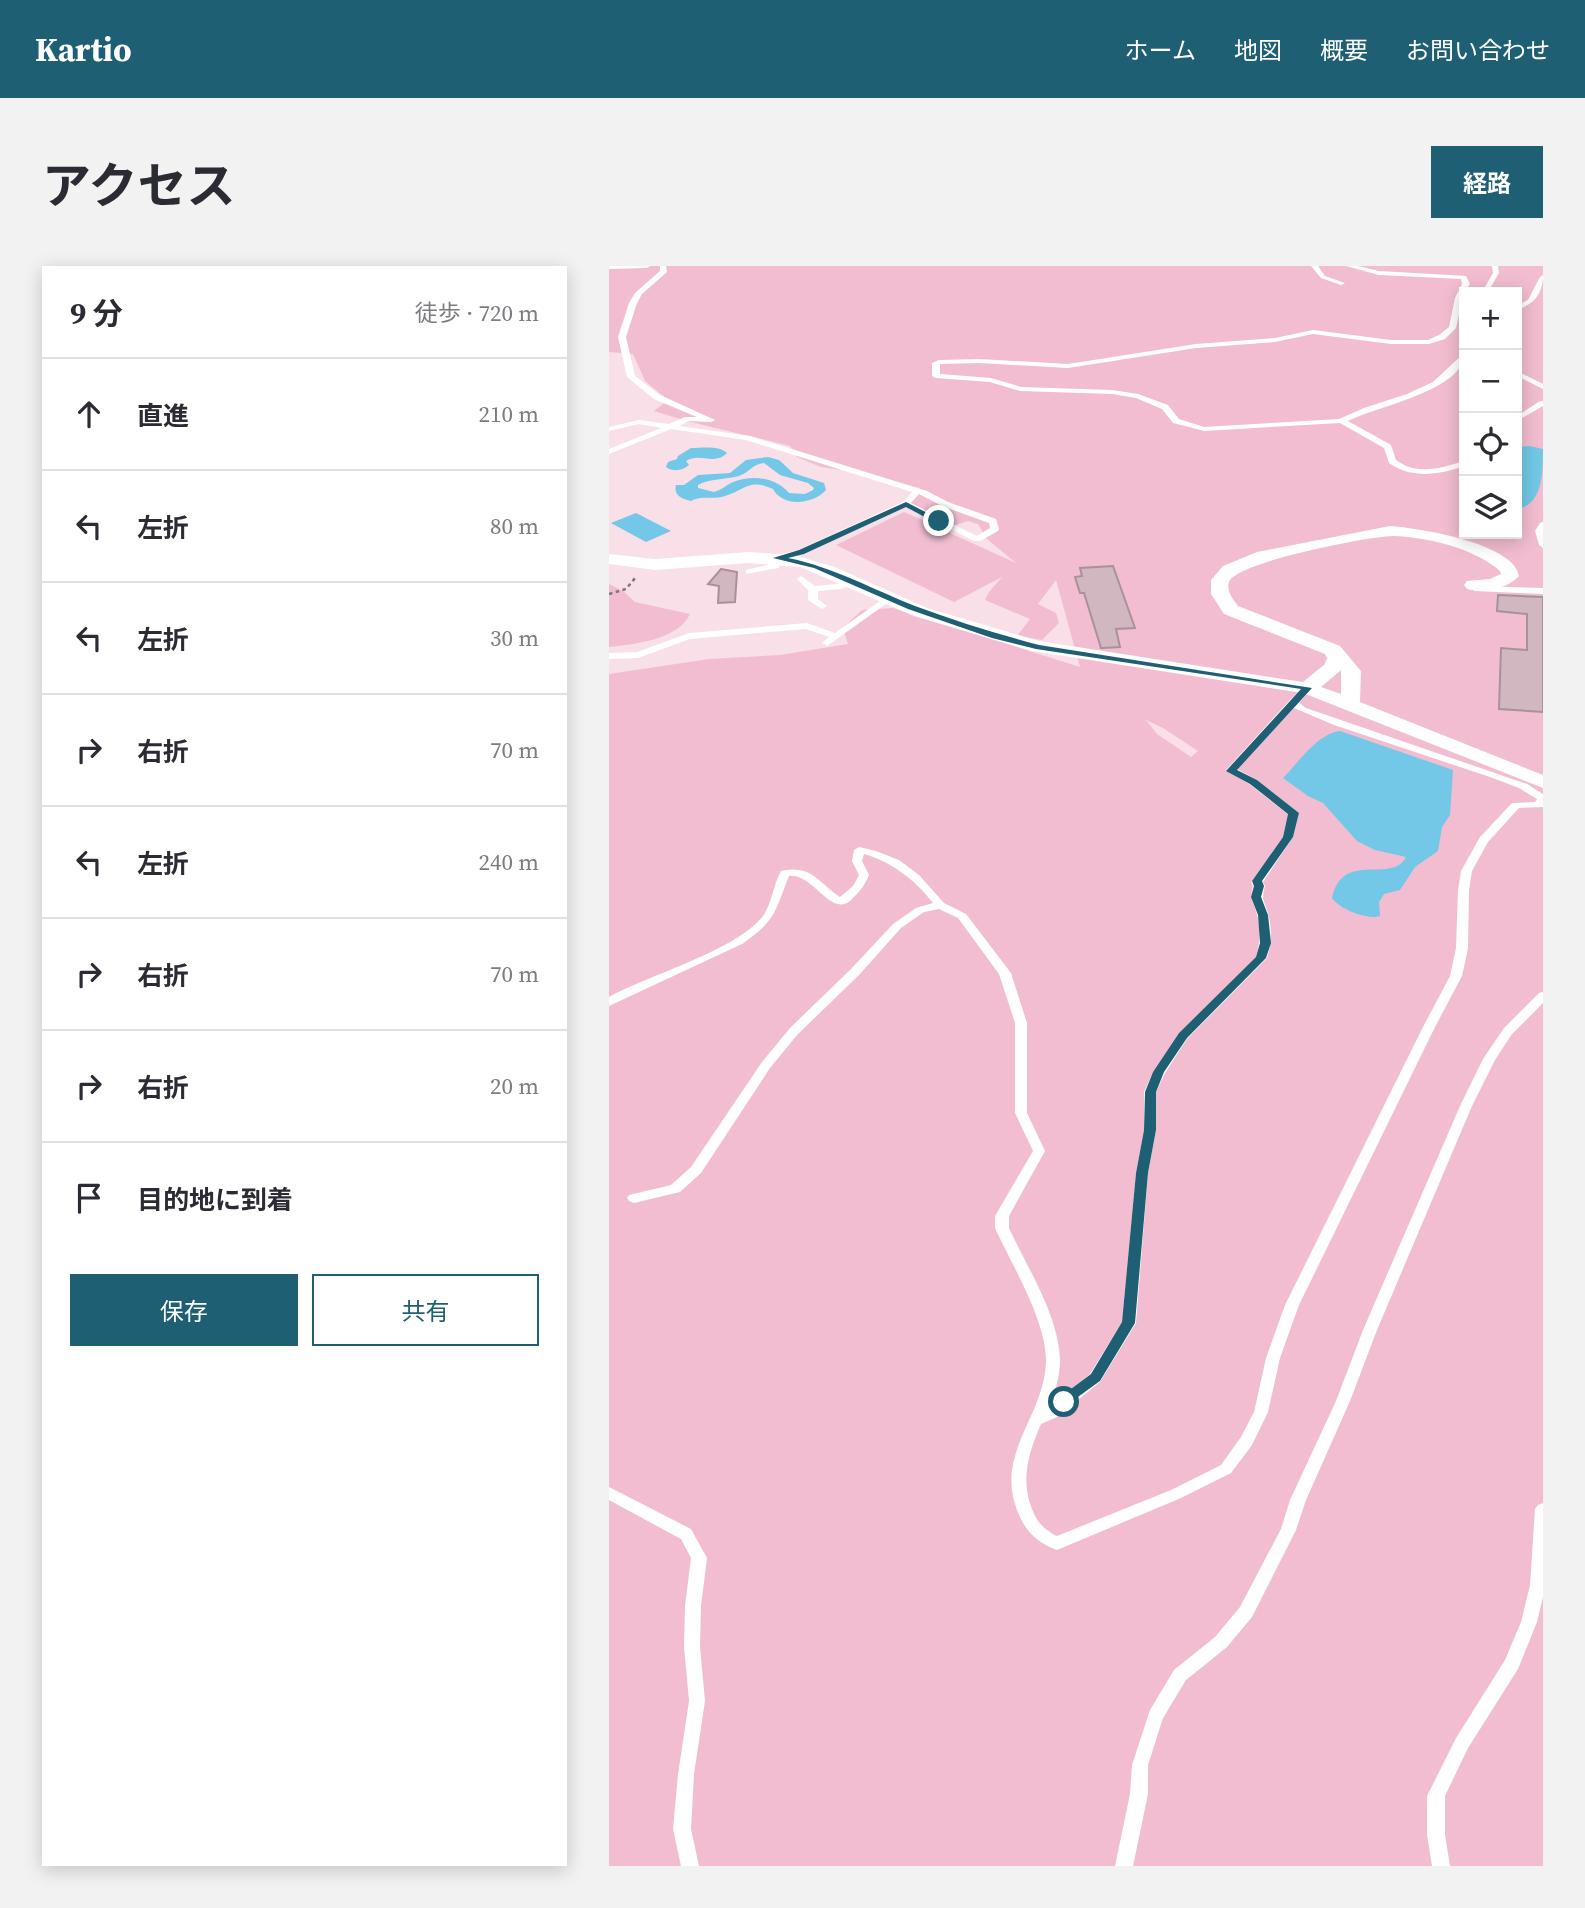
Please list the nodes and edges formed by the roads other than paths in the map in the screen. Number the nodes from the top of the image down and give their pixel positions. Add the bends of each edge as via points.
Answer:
1 (647, 266) edge
2 (663, 266) edge
3 (1314, 266) edge
4 (1349, 266) edge
5 (1495, 266) edge
6 (1539, 266) edge
7 (609, 267) edge
8 (1543, 276) edge
9 (1341, 283) dead end
10 (1488, 287) edge
11 (1522, 306) edge
12 (1459, 361) edge
13 (1522, 376) edge
14 (1543, 387) edge
15 (1543, 403) edge
16 (1522, 416) edge
17 (1341, 421) junction
18 (671, 426) junction
19 (609, 429) edge
20 (609, 452) edge
21 (1459, 464) edge
22 (916, 492) junction
23 (906, 504) junction
24 (1543, 525) edge
25 (1543, 545) edge
26 (777, 558) junction
27 (609, 559) edge
28 (749, 572) dead end
29 (801, 579) dead end
30 (852, 581) junction
31 (1473, 587) joint
32 (813, 589) junction
33 (1543, 592) edge
34 (887, 598) junction
35 (822, 606) dead end
36 (836, 636) junction
37 (827, 643) dead end
38 (609, 656) edge
39 (1337, 658) junction
40 (1307, 688) junction
41 (1292, 703) junction
42 (1350, 704) junction
43 (1543, 793) edge
44 (940, 905) junction
45 (1543, 996) edge
46 (609, 1002) edge
47 (634, 1198) dead end
48 (1036, 1420) junction
49 (609, 1493) edge
50 (1543, 1509) edge
51 (690, 1866) edge
52 (1124, 1866) edge
53 (1441, 1866) edge

1 - 7 lane
2 - 18 lane via 664,272 632,303 622,337 631,377 639,386 711,420 688,419
3 - 9 lane via 1322,277
4 - 17 lane via 1379,273 1464,277 1453,328 1429,342 1313,332 1068,366 936,363 936,376 991,380 1020,389 1138,396 1165,407 1176,421 1204,429
5 - 10 lane
6 - 8 lane
8 - 11 lane via 1531,301
12 - 17 lane via 1436,384
13 - 14 lane
15 - 16 lane
17 - 21 lane via 1388,447 1392,461 1404,468 1428,472
18 - 19 lane via 639,422
18 - 20 lane
18 - 22 lane via 747,438
22 - 23 lane
22 - 23 lane via 993,521 995,529 977,539
23 - 26 lane via 801,552
24 - 25 lane via 1539,531
26 - 27 street via 647,565
26 - 28 lane via 776,566
26 - 30 street via 809,564
29 - 32 lane
30 - 32 lane
30 - 34 street
31 - 33 lane
31 - 39 street via 1506,581 1509,569 1492,557 1409,531 1255,557 1221,578 1221,600 1231,610 1317,642 1333,650
32 - 35 lane via 813,600
34 - 36 lane
34 - 40 street via 1039,648
36 - 37 lane
36 - 38 lane via 807,626 689,636 638,655
39 - 40 street via 1333,667
39 - 42 street via 1352,669
40 - 41 lane
40 - 42 street
41 - 43 lane
41 - 48 lane via 1231,771 1294,813 1288,837 1257,881 1266,943 1261,958 1183,1036 1159,1072 1150,1092 1129,1323 1095,1378 1052,1413
42 - 43 street
43 - 48 lane via 1539,805 1511,810 1472,860 1464,879 1461,960 1449,992 1292,1305 1273,1358 1261,1412 1226,1469 1057,1543 1038,1536 1023,1507 1016,1474
44 - 46 lane via 909,870 859,850 857,861 864,875 858,888 841,902 808,876 785,873 768,916 747,935
44 - 47 lane via 897,926 794,1031 696,1170 675,1189
44 - 48 lane via 962,916 1005,973 1021,1023 1021,1113 1039,1151 1002,1216 1002,1228 1049,1334 1053,1363 1045,1403
45 - 52 lane via 1508,1031 1466,1106 1288,1530 1246,1612 1221,1642 1180,1675 1156,1715 1140,1765 1139,1794
49 - 51 lane via 686,1534 699,1558 692,1647 697,1701 682,1829
50 - 53 lane via 1538,1585 1529,1622 1512,1664 1462,1743 1436,1796

